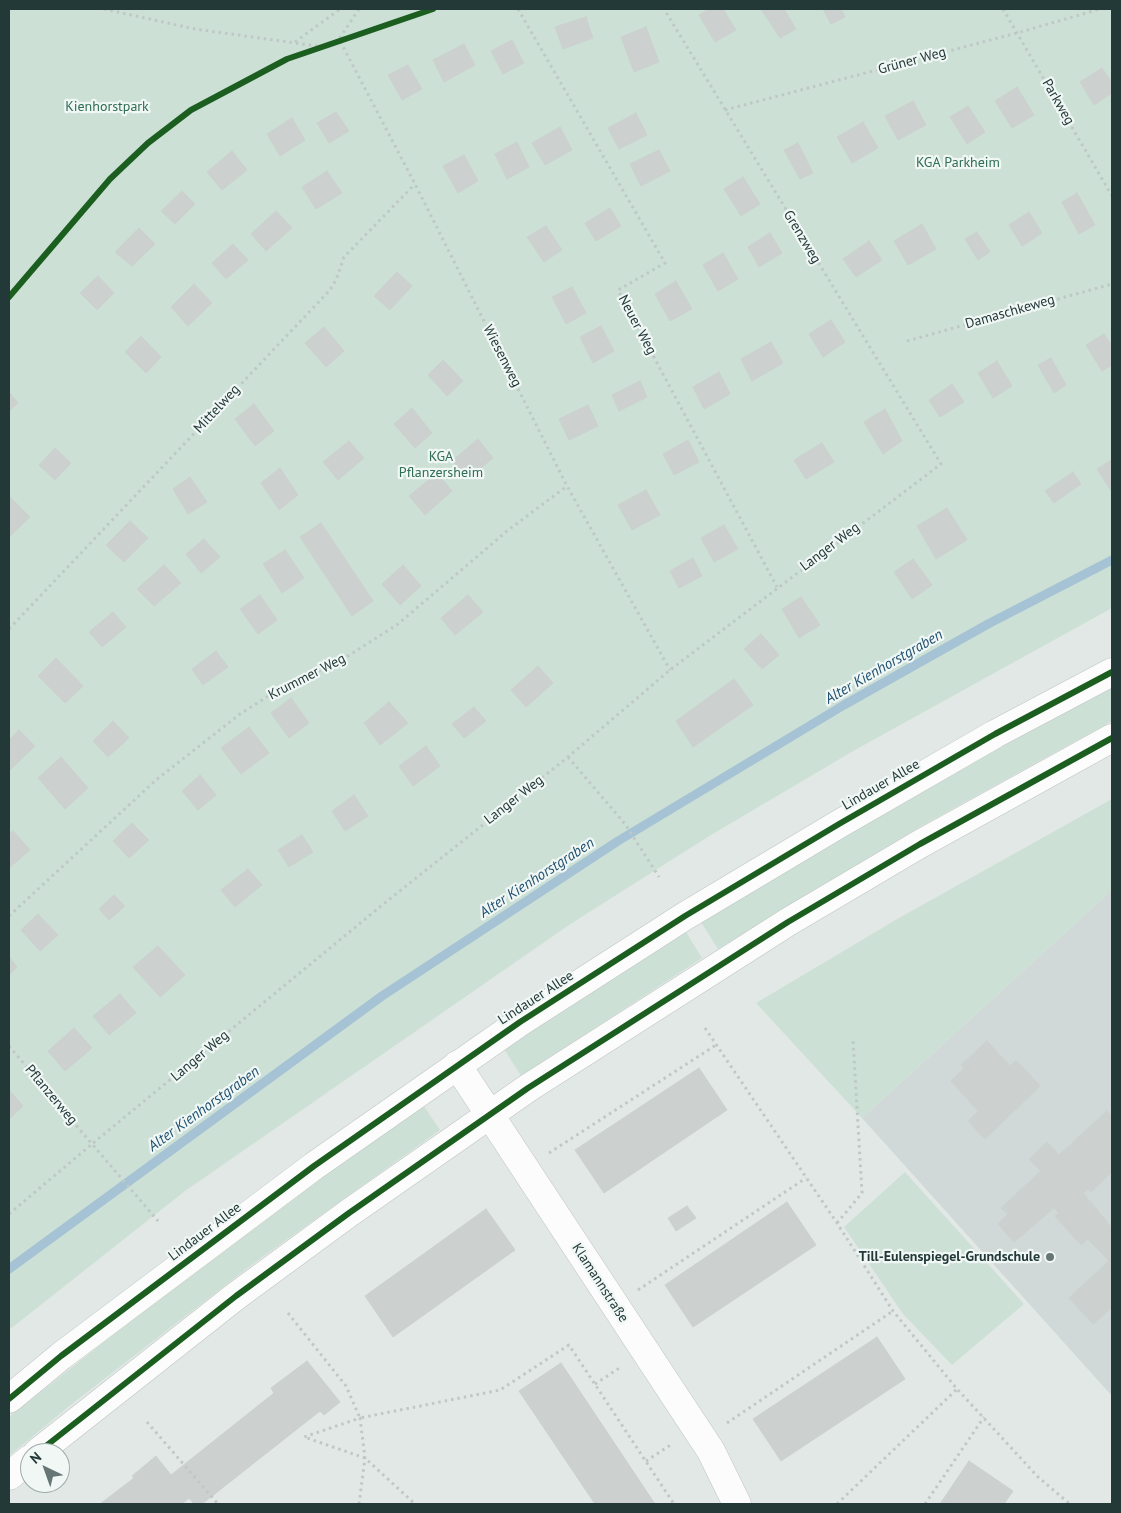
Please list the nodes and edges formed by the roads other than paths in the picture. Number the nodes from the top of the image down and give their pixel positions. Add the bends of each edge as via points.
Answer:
1 (1112, 672) edge
2 (1112, 738) edge
3 (457, 1065) junction
4 (489, 1114) junction
5 (9, 1399) edge
6 (50, 1443) edge
7 (20, 1467) edge
8 (9, 1476) edge
9 (737, 1504) edge

1 - 3 main road, Lindauer Allee via 995,734 744,881
2 - 4 main road via 920,844 788,922
3 - 4 main road, Klamannstraße
3 - 5 main road, Lindauer Allee via 211,1242
4 - 6 main road via 236,1296
4 - 9 main road, Klamannstraße via 711,1451
7 - 8 main road

